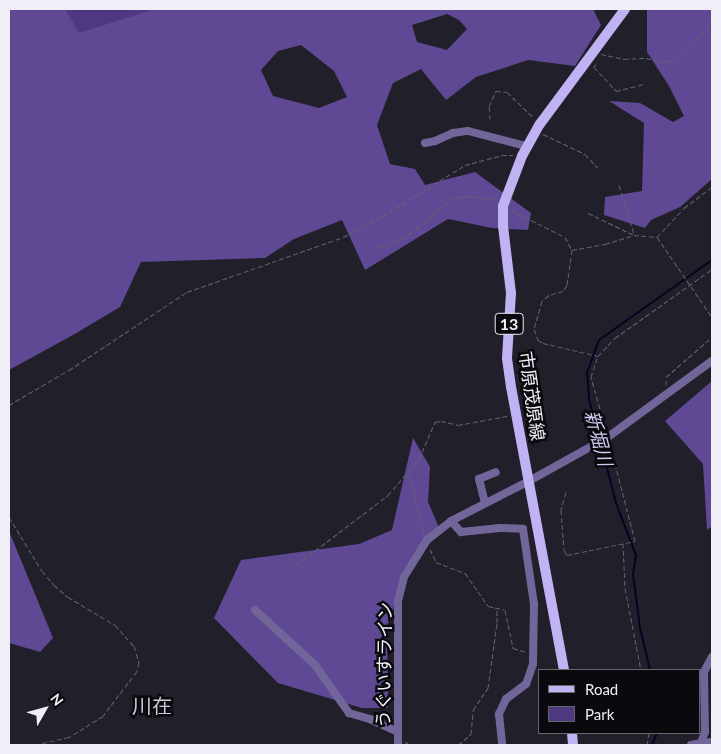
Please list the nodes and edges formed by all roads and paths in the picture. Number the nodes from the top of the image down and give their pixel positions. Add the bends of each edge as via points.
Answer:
1 (624, 9) edge
2 (712, 24) edge
3 (601, 54) dead end
4 (596, 62) dead end
5 (644, 84) dead end
6 (490, 118) dead end
7 (538, 127) junction
8 (425, 143) dead end
9 (526, 146) junction
10 (522, 156) junction
11 (598, 168) dead end
12 (619, 185) dead end
13 (712, 187) edge
14 (504, 203) junction
15 (588, 212) dead end
16 (634, 235) junction
17 (657, 238) junction
18 (378, 247) dead end
19 (572, 250) junction
20 (712, 317) edge
21 (712, 337) edge
22 (598, 356) dead end
23 (712, 361) edge
24 (669, 394) junction
25 (9, 405) edge
26 (516, 415) junction
27 (496, 472) dead end
28 (406, 474) junction
29 (529, 481) junction
30 (485, 503) junction
31 (9, 516) edge
32 (452, 521) junction
33 (427, 540) junction
34 (624, 543) dead end
35 (291, 569) dead end
36 (497, 608) junction
37 (255, 610) dead end
38 (533, 656) junction
39 (712, 657) edge
40 (564, 669) edge
41 (641, 669) edge
42 (398, 732) junction
43 (708, 743) edge
44 (35, 745) edge
45 (398, 745) edge
46 (458, 745) edge
47 (502, 745) edge
48 (691, 745) edge

1 - 7 main road, 市原茂原線 / 13
2 - 3 path via 672,60 665,62
4 - 5 path via 594,67 616,90
6 - 7 path via 489,106 496,91 507,92
7 - 9 main road, 市原茂原線 / 13
7 - 11 path via 560,144 585,154
8 - 9 street via 468,131
9 - 10 main road, 市原茂原線 / 13
10 - 14 main road, 市原茂原線 / 13
10 - 25 path via 502,155 477,160 343,237 187,292 69,370
12 - 16 path
13 - 17 path via 684,208
14 - 18 path via 485,196 450,200 395,243
14 - 19 path via 565,237
14 - 26 main road, 市原茂原線 / 13 via 503,226 511,293 507,358
15 - 16 path
16 - 17 path
16 - 19 path
17 - 20 path
19 - 22 path via 567,285 563,291 542,301 534,329 538,340 543,343
21 - 24 path via 666,377
23 - 24 street, うぐいすライン
24 - 29 street, うぐいすライン via 608,437
26 - 28 path via 458,425 435,422 424,452
26 - 29 main road, 市原茂原線 / 13
27 - 30 street via 479,479
28 - 33 path via 410,478
28 - 35 path via 379,503
29 - 30 street, うぐいすライン
29 - 40 main road, 市原茂原線 / 13
30 - 32 street, うぐいすライン
31 - 44 path via 54,585 115,625 134,646 139,662 137,671 103,716 69,737
32 - 33 street, うぐいすライン
32 - 38 street via 461,532 523,529 534,604
33 - 36 path via 436,562 464,573 488,606
33 - 42 street, うぐいすライン via 404,577 398,600
34 - 41 path via 625,588
36 - 38 path via 505,610 513,648
36 - 46 path via 488,688 473,710 471,734
37 - 42 street via 314,665 349,713
38 - 47 street via 526,684 506,699 499,714
39 - 43 street via 704,672
42 - 45 street, うぐいすライン
43 - 48 street

